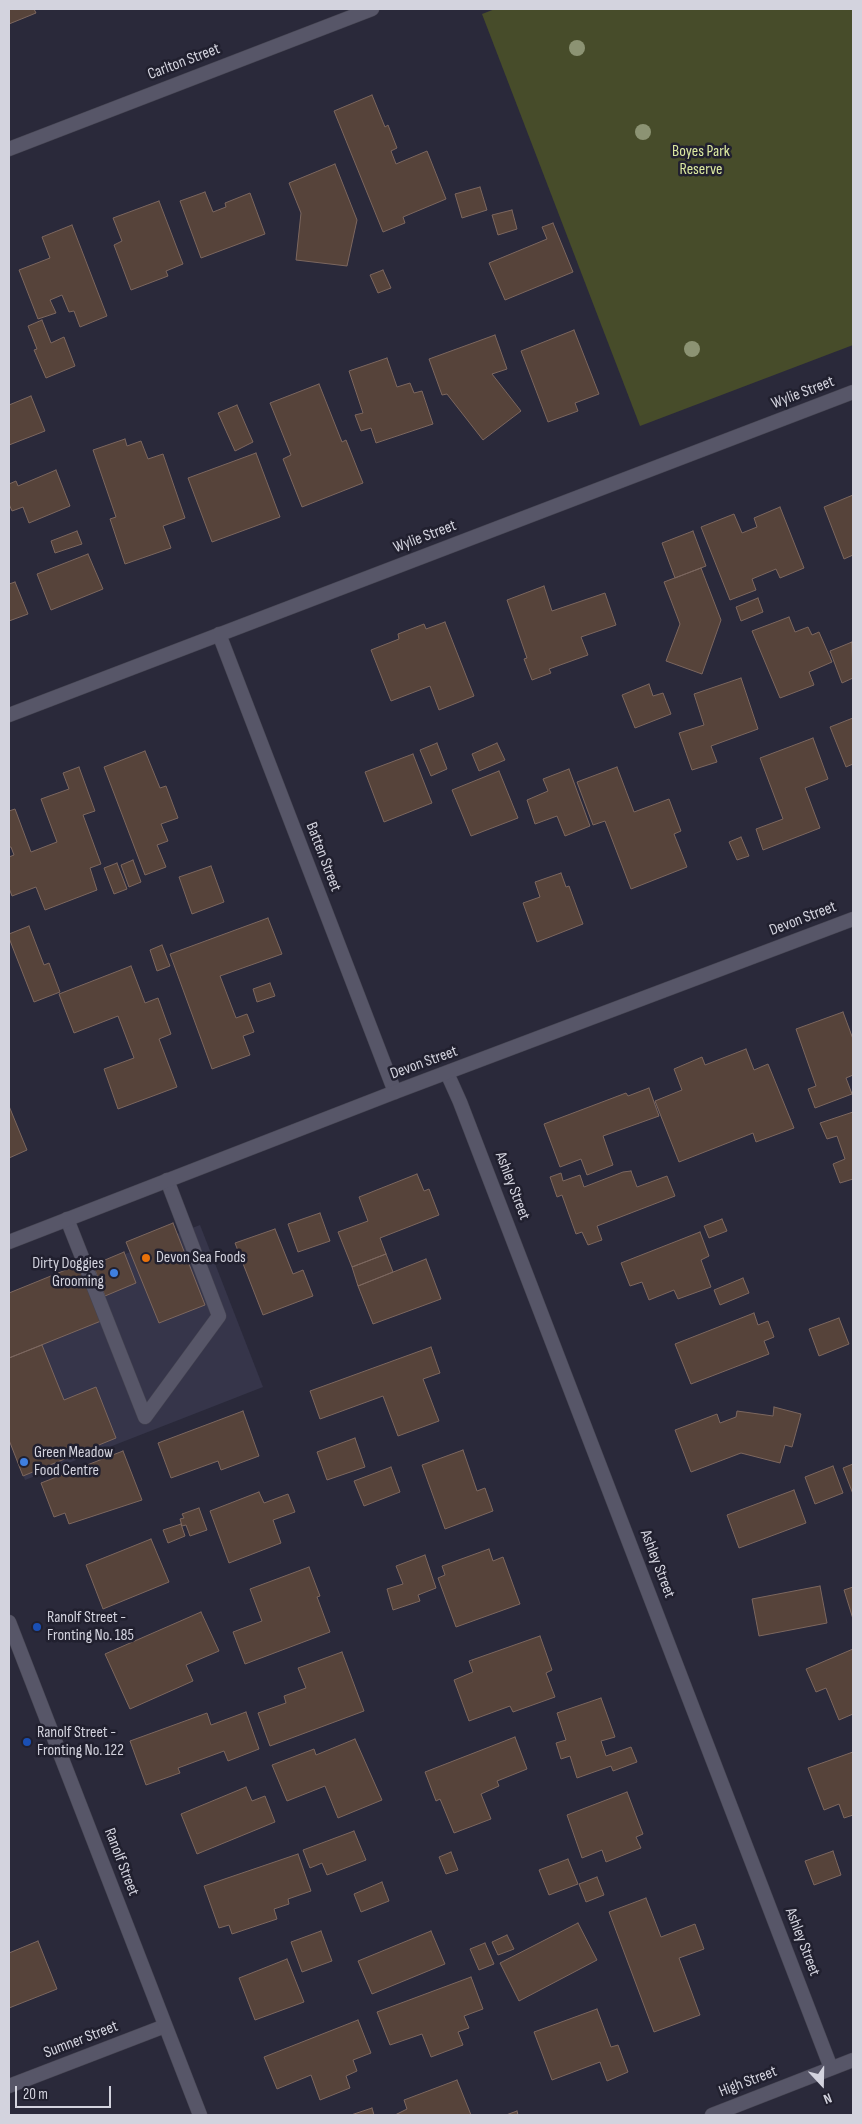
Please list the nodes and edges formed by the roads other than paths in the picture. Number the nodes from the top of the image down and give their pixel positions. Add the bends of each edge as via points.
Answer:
1 (372, 9) edge
2 (9, 149) edge
3 (853, 392) edge
4 (219, 634) junction
5 (9, 715) edge
6 (853, 918) edge
7 (447, 1073) junction
8 (395, 1092) junction
9 (167, 1180) junction
10 (67, 1219) junction
11 (9, 1242) edge
12 (9, 1622) edge
13 (166, 2026) junction
14 (853, 2060) edge
15 (832, 2068) junction
16 (9, 2086) edge
17 (200, 2115) edge
18 (712, 2115) edge

1 - 2 street, Carlton Street
3 - 4 street, Wylie Street
4 - 5 street, Wylie Street
4 - 8 street, Batten Street
6 - 7 street, Devon Street
7 - 8 street, Devon Street
7 - 15 street, Ashley Street
8 - 9 street, Devon Street
9 - 10 street, Devon Street
9 - 10 street via 219,1316 145,1417
10 - 11 street, Devon Street
12 - 13 street, Ranolf Street
13 - 16 street, Sumner Street
13 - 17 street, Ranolf Street
14 - 15 street, High Street
15 - 18 street, High Street

